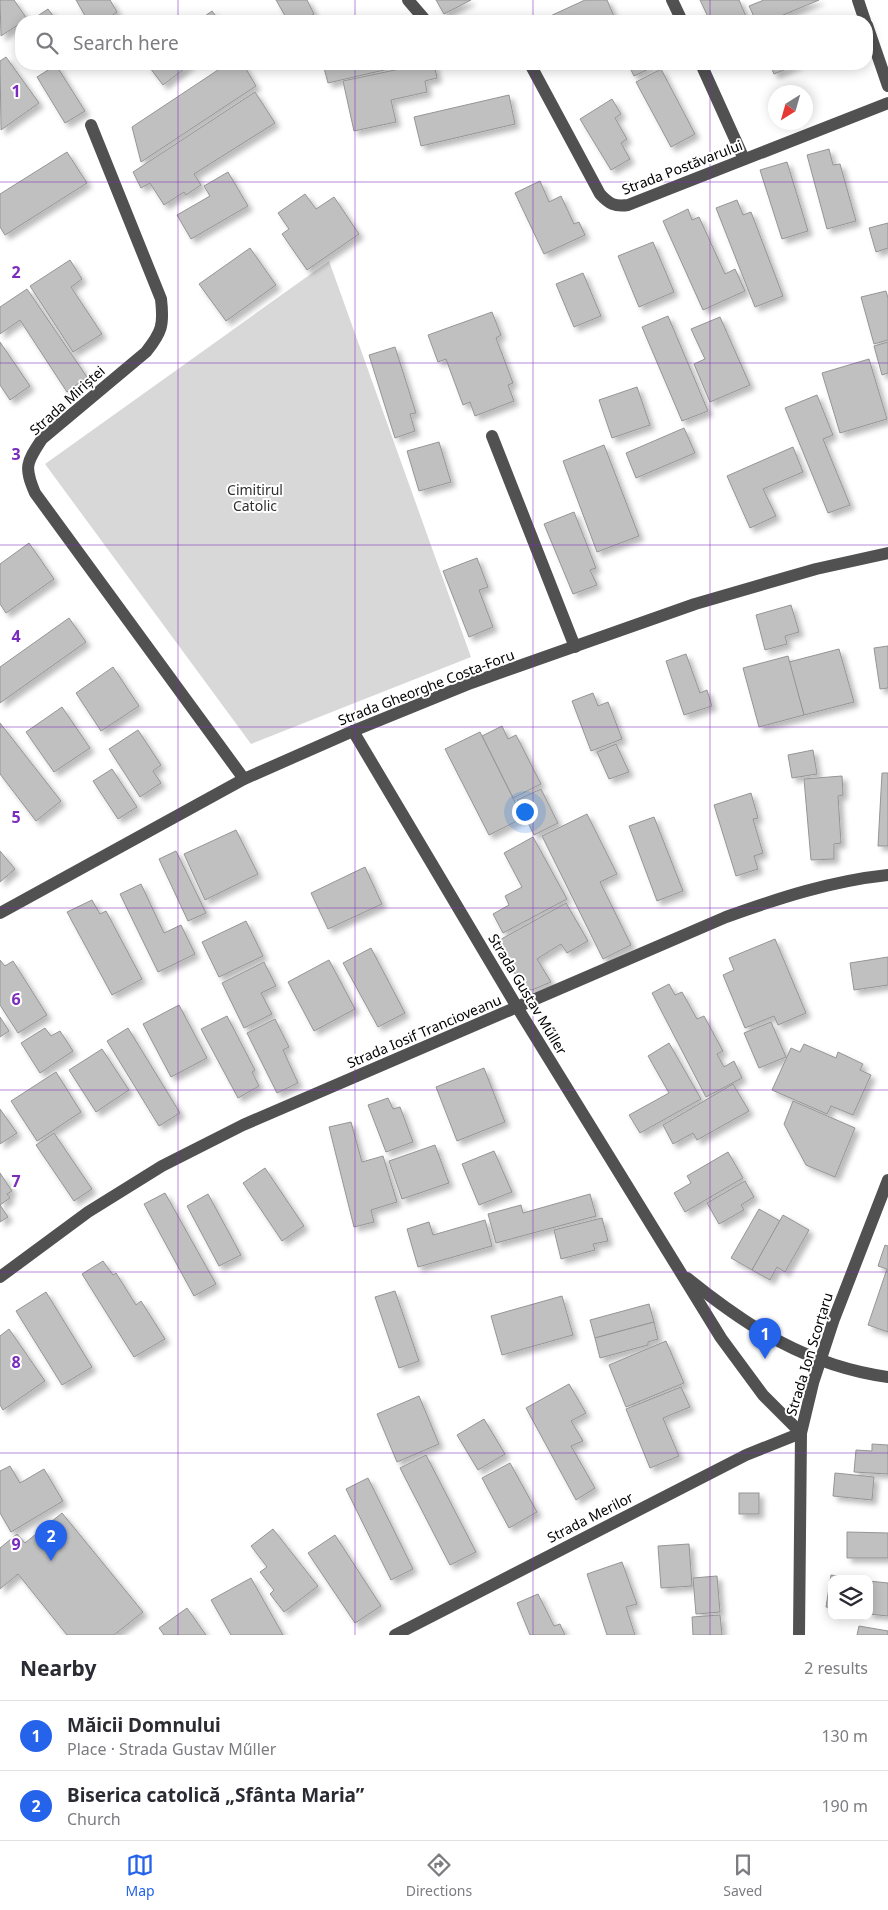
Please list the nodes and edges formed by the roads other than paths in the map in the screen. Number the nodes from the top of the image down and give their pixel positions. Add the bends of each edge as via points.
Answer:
1 (408, 0) edge
2 (672, 0) edge
3 (858, 0) edge
4 (421, 15) edge
5 (679, 15) edge
6 (863, 15) edge
7 (873, 42) edge
8 (533, 70) edge
9 (704, 70) edge
10 (888, 86) edge
11 (888, 103) edge
12 (91, 125) dead end
13 (744, 159) junction
14 (492, 436) dead end
15 (888, 553) edge
16 (575, 647) junction
17 (353, 731) junction
18 (244, 779) junction
19 (888, 875) edge
20 (0, 913) edge
21 (518, 1007) junction
22 (888, 1180) edge
23 (678, 1271) junction
24 (0, 1277) edge
25 (820, 1362) junction
26 (888, 1377) edge
27 (801, 1433) junction
28 (395, 1635) edge
29 (799, 1635) edge

1 - 4 street
2 - 5 street
3 - 6 street
7 - 10 street
8 - 13 street, Strada Postăvarului via 600,194 616,206 628,205
9 - 13 street
11 - 13 street, Strada Postăvarului
12 - 18 street, Strada Miriștei via 162,299 164,320 159,335 146,352 42,439 30,456 27,473 35,493
14 - 16 street
15 - 16 street, Strada Gheorghe Costa-Foru via 751,587
16 - 17 street, Strada Gheorghe Costa-Foru
17 - 18 street, Strada Gheorghe Costa-Foru
17 - 21 street, Strada Gustav Műller
18 - 20 street, Strada Gheorghe Costa-Foru
19 - 21 street, Strada Iosif Trancioveanu via 796,893 726,917
21 - 23 street, Strada Gustav Műller
21 - 24 street, Strada Iosif Trancioveanu via 243,1125 162,1166 88,1212
22 - 25 street, Strada Ion Scorțaru
23 - 25 street, Strada Gustav Műller via 747,1323
23 - 27 street, Strada Gustav Műller via 741,1368
25 - 26 street, Strada Gustav Műller
25 - 27 street, Strada Ion Scorțaru
27 - 28 street, Strada Merilor via 746,1455
27 - 29 street, Strada Ion Scorțaru

